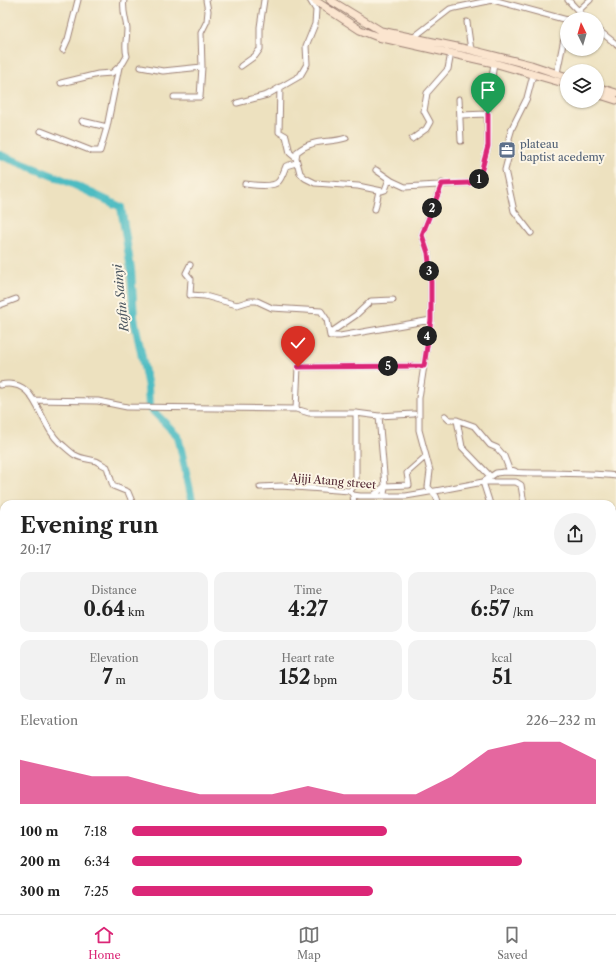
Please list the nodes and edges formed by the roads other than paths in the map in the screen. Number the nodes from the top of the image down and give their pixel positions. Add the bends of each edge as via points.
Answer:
1 (78, 0) edge
2 (124, 0) edge
3 (206, 0) edge
4 (264, 0) edge
5 (310, 0) edge
6 (314, 0) edge
7 (330, 0) edge
8 (568, 0) edge
9 (590, 0) edge
10 (578, 11) joint
11 (560, 18) edge
12 (467, 22) dead end
13 (604, 35) edge
14 (414, 37) junction
15 (616, 44) edge
16 (63, 50) dead end
17 (471, 50) junction
18 (451, 52) junction
19 (560, 56) edge
20 (494, 62) junction
21 (240, 66) dead end
22 (119, 67) junction
23 (141, 67) dead end
24 (202, 67) junction
25 (557, 73) junction
26 (560, 74) edge
27 (533, 75) junction
28 (560, 81) edge
29 (61, 83) dead end
30 (280, 87) junction
31 (604, 89) edge
32 (616, 93) edge
33 (604, 96) edge
34 (174, 97) dead end
35 (459, 99) dead end
36 (616, 100) edge
37 (237, 102) dead end
38 (488, 114) junction
39 (461, 115) junction
40 (82, 121) dead end
41 (107, 127) junction
42 (41, 131) dead end
43 (346, 138) dead end
44 (412, 139) dead end
45 (461, 141) dead end
46 (296, 161) junction
47 (376, 170) dead end
48 (392, 181) junction
49 (245, 184) dead end
50 (442, 184) junction
51 (379, 191) junction
52 (375, 209) dead end
53 (530, 233) dead end
54 (190, 265) dead end
55 (16, 299) dead end
56 (393, 300) dead end
57 (0, 305) edge
58 (431, 320) junction
59 (330, 333) junction
60 (424, 366) junction
61 (0, 385) edge
62 (34, 400) junction
63 (296, 409) junction
64 (356, 413) junction
65 (414, 414) dead end
66 (379, 416) junction
67 (445, 416) dead end
68 (456, 420) junction
69 (425, 457) junction
70 (520, 472) junction
71 (490, 476) junction
72 (616, 476) edge
73 (482, 482) junction
74 (385, 486) junction
75 (260, 487) dead end
76 (432, 491) junction
77 (351, 493) junction
78 (374, 495) junction
79 (384, 495) junction
80 (131, 500) edge
81 (353, 500) edge
82 (437, 500) edge
83 (489, 500) edge
84 (523, 500) edge

1 - 16 street
2 - 22 street via 122,7 126,18 127,56
3 - 24 street via 207,21 201,33
4 - 21 street via 260,49 255,56
5 - 30 street via 316,10 315,24 306,46 307,64 300,76
6 - 18 main road via 366,32 401,43
7 - 14 main road via 381,31
8 - 10 street
9 - 10 street
11 - 14 street via 493,0 450,9
12 - 17 street
13 - 15 street
14 - 17 main road
17 - 25 main road
18 - 20 main road
18 - 44 street via 448,69 427,94 424,111 430,122
19 - 25 street
20 - 27 main road
20 - 38 street
22 - 29 street via 112,73
22 - 41 street
23 - 24 street via 163,71
24 - 34 street via 200,97
25 - 26 main road
27 - 28 main road
27 - 53 street via 527,98 509,138 510,151 505,170 514,212
30 - 37 street via 267,95
30 - 46 street via 279,132 286,136 290,153
31 - 32 main road
33 - 36 main road
35 - 39 street
38 - 39 street
38 - 50 street via 488,146 479,180 470,183
39 - 45 street
40 - 41 street
41 - 42 street via 100,151 92,151
43 - 46 street via 303,147 297,152
46 - 49 street via 286,166 279,182 262,186
46 - 51 street via 300,173 315,182 358,186
47 - 48 street
48 - 50 street via 405,187
48 - 51 street via 388,182 385,190
50 - 58 street via 422,235 428,253
51 - 52 street
54 - 59 street via 186,273 191,279 190,295 205,296 237,305 257,301 272,308 321,311 327,320
55 - 57 street
56 - 59 street via 371,301
58 - 59 street via 340,336 330,336
58 - 60 street
60 - 63 street via 298,367
60 - 69 street via 419,398 419,430
61 - 62 street via 8,383 22,386
62 - 63 street via 98,401 127,407
62 - 80 street via 48,428 58,441 75,455 107,467 113,486 128,492
63 - 64 street via 309,413
64 - 66 street
64 - 77 street via 356,483
65 - 66 street
66 - 74 street
67 - 68 street via 449,420
68 - 70 street via 474,426 490,445 504,456 509,469
68 - 71 street via 462,447
69 - 74 street via 407,474 408,485
69 - 76 street via 430,471 428,487
70 - 71 street, Ajiji Atang street via 500,472
70 - 72 street, Ajiji Atang street via 594,473
71 - 73 street, Ajiji Atang street
73 - 76 street, Ajiji Atang street
73 - 83 street
73 - 84 street via 516,482 521,485
74 - 78 street
74 - 79 street
75 - 77 street, Ajiji Atang street via 281,486
76 - 79 street, Ajiji Atang street via 406,496
76 - 82 street
77 - 78 street, Ajiji Atang street
77 - 81 street
78 - 79 street, Ajiji Atang street

